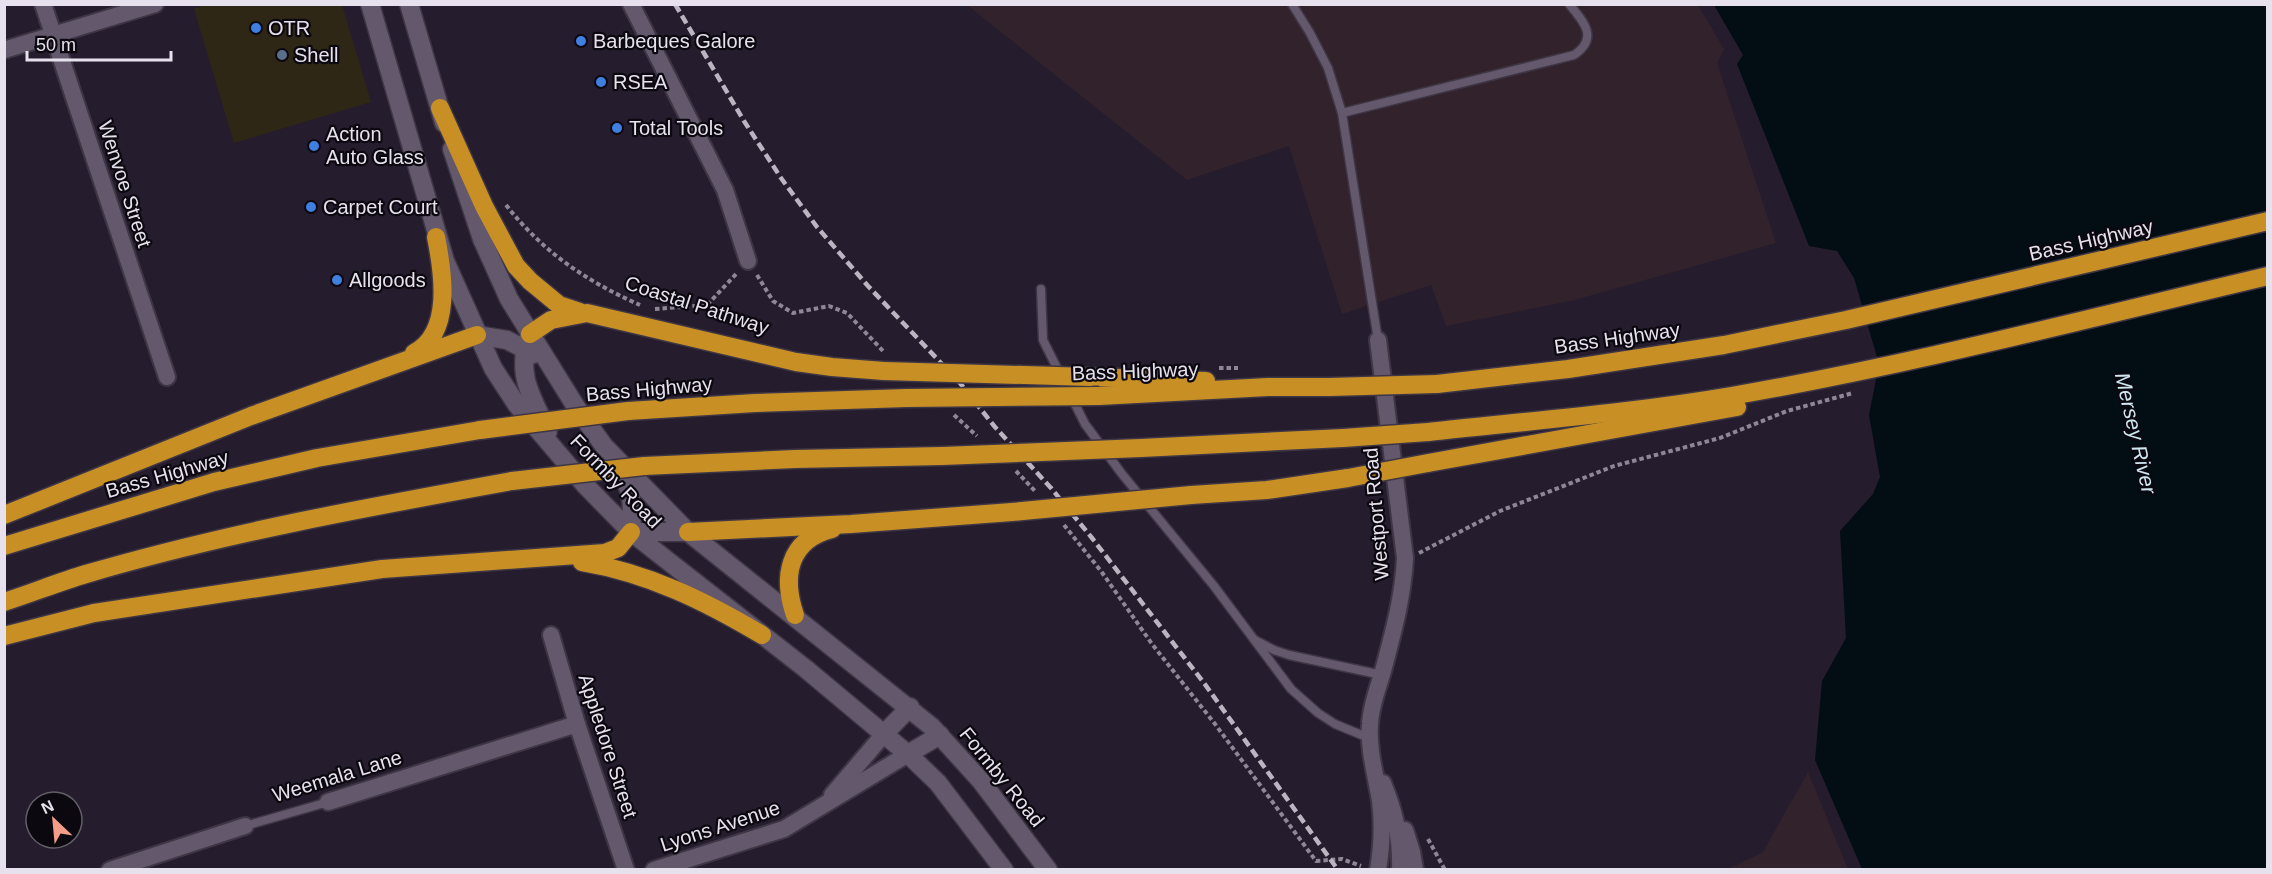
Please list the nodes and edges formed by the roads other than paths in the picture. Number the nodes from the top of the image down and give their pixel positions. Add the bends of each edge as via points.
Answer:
1 (43, 4) edge
2 (155, 4) edge
3 (370, 4) edge
4 (410, 4) edge
5 (632, 4) edge
6 (1292, 4) edge
7 (1569, 4) edge
8 (53, 35) junction
9 (4, 50) edge
10 (440, 108) junction
11 (1342, 113) junction
12 (2268, 221) edge
13 (436, 237) junction
14 (748, 261) road end
15 (2268, 276) edge
16 (1041, 289) dead end
17 (587, 313) junction
18 (477, 335) junction
19 (1378, 340) joint
20 (528, 341) junction
21 (393, 364) junction
22 (1857, 372) junction
23 (167, 377) dead end
24 (1268, 387) junction
25 (604, 446) junction
26 (559, 454) junction
27 (4, 515) edge
28 (851, 524) junction
29 (631, 532) junction
30 (688, 532) junction
31 (4, 546) edge
32 (534, 560) junction
33 (4, 602) edge
34 (795, 615) junction
35 (551, 635) dead end
36 (762, 635) junction
37 (4, 636) edge
38 (1250, 636) junction
39 (1382, 675) junction
40 (910, 707) junction
41 (577, 724) junction
42 (884, 734) junction
43 (940, 735) junction
44 (1370, 745) junction
45 (908, 754) junction
46 (328, 802) joint
47 (1391, 802) junction
48 (799, 821) junction
49 (245, 826) joint
50 (110, 870) edge
51 (626, 870) edge
52 (654, 870) edge
53 (1004, 870) edge
54 (1048, 870) edge
55 (1378, 870) edge
56 (1400, 870) edge
57 (1415, 870) edge

1 - 8 street, Wenvoe Street
2 - 8 street
3 - 13 main road, Formby Road
4 - 10 main road, Formby Road
5 - 14 street via 726,190
6 - 11 lane via 1328,68
7 - 11 lane via 1587,33 1584,48 1574,55
8 - 9 street
8 - 23 street, Wenvoe Street
10 - 17 highway via 516,266 559,305
10 - 20 main road, Formby Road via 482,239
11 - 19 lane
12 - 24 highway, Bass Highway, bridge via 1846,321 1724,345 1437,384
13 - 18 main road, Formby Road
13 - 21 highway via 443,294 436,326 424,346
15 - 22 highway
16 - 38 lane via 1043,340 1085,424
17 - 20 highway via 551,320
17 - 24 highway, bridge via 832,368 885,362
18 - 20 main road
18 - 21 highway
18 - 26 main road, Formby Road via 517,405
19 - 39 street, Westport Road via 1405,558 1404,588
20 - 25 main road, Formby Road
20 - 26 main road via 523,369 527,386
21 - 27 highway
22 - 28 highway, bridge via 1747,405 1348,478 1267,490
22 - 33 highway, bridge via 1729,396 1428,432 1141,448 644,466 512,481 228,537 85,574
24 - 31 highway, Bass Highway, bridge via 1099,396 755,403 628,411 480,429 328,456 214,482
25 - 29 main road via 632,493
25 - 30 main road, Formby Road
26 - 29 main road, Formby Road
28 - 30 highway
28 - 34 highway via 824,531 796,554 788,583
29 - 30 main road
29 - 32 highway via 618,548 605,553
29 - 36 main road, Formby Road
30 - 34 main road, Formby Road
32 - 36 highway via 577,561 649,578 697,598
32 - 37 highway via 382,569 266,585 94,613
34 - 40 main road, Formby Road
35 - 41 street, Appledore Street
36 - 42 main road, Formby Road
38 - 39 lane via 1289,655
38 - 44 lane via 1303,702
39 - 44 street, Westport Road via 1372,710
40 - 42 main road
40 - 43 main road, Formby Road
41 - 46 street, Weemala Lane
41 - 51 street, Appledore Street
42 - 45 main road, Formby Road
42 - 48 street, Lyons Avenue via 831,796
43 - 45 main road
43 - 54 main road, Formby Road via 981,781
44 - 47 street, Westport Road
44 - 55 street, Westport Road via 1382,833
45 - 48 street, Lyons Avenue
45 - 53 main road, Formby Road via 938,783
46 - 49 lane, Weemala Lane
47 - 56 street, Westport Road via 1399,831
47 - 57 street, Westport Road via 1408,837
48 - 52 street, Lyons Avenue via 765,836
49 - 50 street, Weemala Lane

